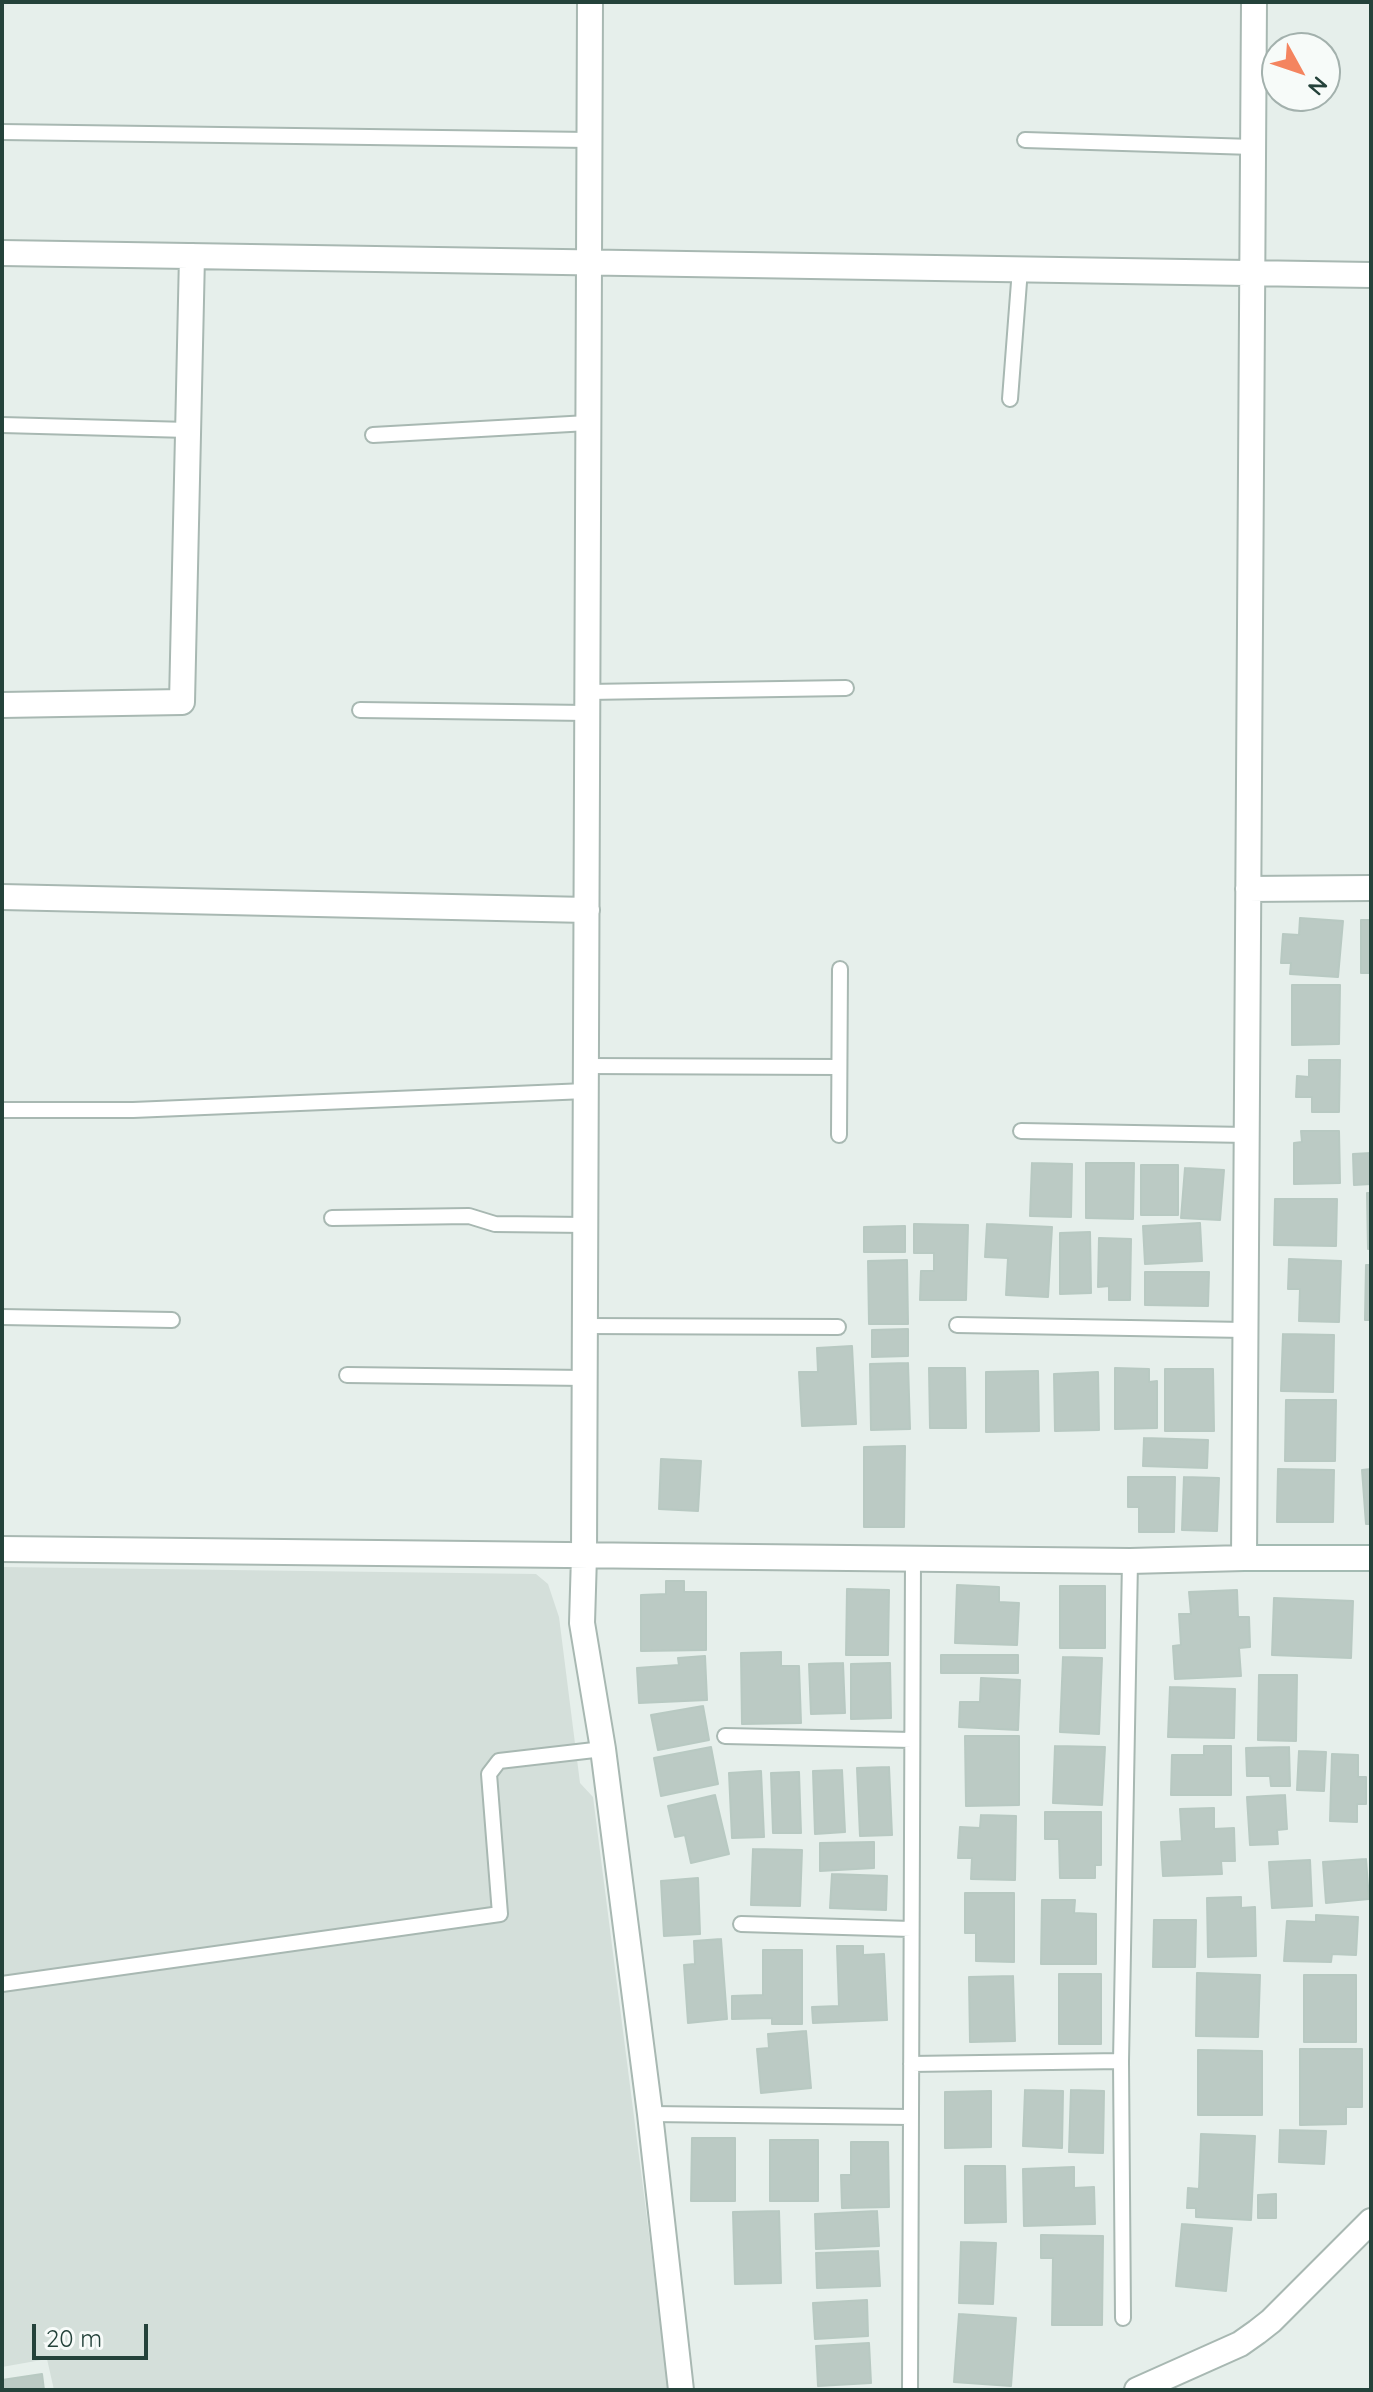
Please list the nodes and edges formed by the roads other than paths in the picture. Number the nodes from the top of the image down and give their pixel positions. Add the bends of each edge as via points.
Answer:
1 (590, 2) edge
2 (1254, 2) edge
3 (2, 132) edge
4 (589, 140) junction
5 (1025, 140) dead end
6 (1253, 147) junction
7 (2, 253) edge
8 (192, 256) junction
9 (589, 262) junction
10 (1020, 269) junction
11 (1252, 273) junction
12 (1371, 275) edge
13 (1010, 399) dead end
14 (588, 423) junction
15 (2, 425) edge
16 (188, 430) junction
17 (373, 435) dead end
18 (846, 688) dead end
19 (587, 702) junction
20 (2, 705) edge
21 (360, 710) dead end
22 (1371, 888) edge
23 (1248, 889) junction
24 (2, 897) edge
25 (587, 910) junction
26 (840, 969) dead end
27 (839, 1067) junction
28 (586, 1078) junction
29 (2, 1110) edge
30 (1021, 1131) dead end
31 (839, 1135) dead end
32 (1247, 1135) junction
33 (332, 1218) dead end
34 (586, 1225) junction
35 (2, 1317) edge
36 (172, 1320) dead end
37 (957, 1325) dead end
38 (585, 1326) junction
39 (838, 1327) dead end
40 (1245, 1330) junction
41 (347, 1375) dead end
42 (585, 1378) junction
43 (2, 1549) edge
44 (584, 1556) junction
45 (913, 1557) junction
46 (1244, 1558) junction
47 (1371, 1558) edge
48 (1130, 1561) junction
49 (725, 1736) dead end
50 (912, 1740) junction
51 (603, 1749) junction
52 (741, 1924) dead end
53 (911, 1929) junction
54 (2, 1984) edge
55 (1121, 2061) junction
56 (911, 2064) junction
57 (650, 2114) junction
58 (910, 2117) junction
59 (1371, 2221) edge
60 (1123, 2318) dead end
61 (681, 2390) edge
62 (910, 2390) edge
63 (1137, 2390) edge

1 - 4 street
2 - 6 street
3 - 4 lane
4 - 9 street
5 - 6 lane
6 - 11 street
7 - 8 street
8 - 9 street
8 - 16 street
9 - 10 street
9 - 14 street
10 - 11 street
10 - 13 lane
11 - 12 street
11 - 23 street
14 - 17 lane
14 - 19 street
15 - 16 lane
16 - 20 street via 182,702
18 - 19 lane
19 - 21 lane
19 - 25 street
22 - 23 street
23 - 32 street
24 - 25 street
25 - 28 street
26 - 27 lane
27 - 28 lane
27 - 31 lane
28 - 29 lane via 133,1110
28 - 34 street
30 - 32 lane
32 - 40 street
33 - 34 lane via 469,1216 495,1224
34 - 38 street
35 - 36 lane
37 - 40 lane
38 - 39 lane
38 - 42 street
40 - 46 street
41 - 42 lane
42 - 44 street
43 - 44 street
44 - 45 street
44 - 51 street via 582,1623
45 - 48 street
45 - 50 lane
46 - 47 street
46 - 48 street
48 - 55 lane
49 - 50 lane
50 - 53 lane
51 - 54 lane via 499,1761 489,1774 500,1914
51 - 57 street
52 - 53 lane
53 - 56 lane
55 - 56 lane
55 - 60 lane
56 - 58 lane
57 - 58 lane
57 - 61 street
58 - 62 lane
59 - 63 street via 1257,2332

